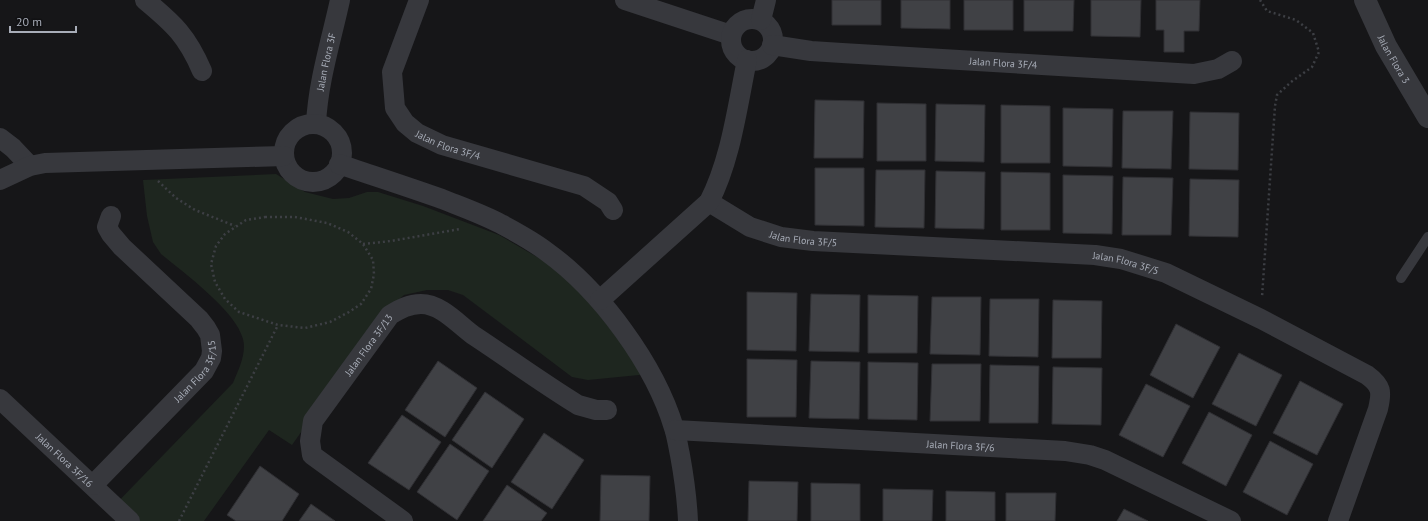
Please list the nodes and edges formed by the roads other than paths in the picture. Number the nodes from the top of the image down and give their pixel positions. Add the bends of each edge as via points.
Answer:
1 (145, 0) edge
2 (340, 0) edge
3 (418, 0) edge
4 (625, 0) edge
5 (766, 0) edge
6 (1365, 0) edge
7 (761, 20) junction
8 (731, 35) junction
9 (772, 45) junction
10 (747, 60) junction
11 (1232, 61) dead end
12 (202, 71) dead end
13 (1428, 117) edge
14 (316, 124) junction
15 (0, 138) edge
16 (284, 156) junction
17 (339, 164) junction
18 (30, 166) junction
19 (0, 180) edge
20 (709, 202) junction
21 (614, 210) dead end
22 (110, 216) dead end
23 (1428, 237) edge
24 (1401, 278) dead end
25 (600, 300) junction
26 (0, 399) edge
27 (607, 410) dead end
28 (675, 430) junction
29 (93, 485) junction
30 (130, 521) edge
31 (403, 521) edge
32 (688, 521) edge
33 (1231, 521) edge
34 (1338, 521) edge

1 - 12 street via 167,18 186,39
2 - 14 street, Jalan Flora 3F via 322,78
3 - 21 street, Jalan Flora 3F/4 via 392,72 395,108 405,123 417,133 442,145 584,186 608,202
4 - 8 street
5 - 7 street
6 - 13 street, Jalan Flora 3 via 1386,46
7 - 8 street via 753,18 739,22
7 - 9 street via 771,31
8 - 10 street via 732,48 736,54
9 - 10 street via 770,51 760,59
9 - 11 street, Jalan Flora 3F/4 via 811,51 1194,74 1218,69
10 - 20 street via 729,145 718,184
14 - 16 street via 295,130 286,142
14 - 17 street via 325,127 338,138 342,156
15 - 18 street via 14,148
16 - 17 street via 291,172 297,177 313,182 329,177
16 - 18 street via 51,163
17 - 25 street via 472,210 501,224 547,251
18 - 19 street
20 - 25 street
20 - 34 street, Jalan Flora 3F/5 via 750,227 781,236 814,241 1095,255 1121,259 1166,273 1261,319 1367,375 1375,381 1381,391 1378,409
22 - 29 street, Jalan Flora 3F/15 via 107,227 110,234 199,320 210,335 212,351 204,371
23 - 24 lane
25 - 28 street via 646,364 668,409
26 - 29 street, Jalan Flora 3F/16
27 - 31 street, Jalan Flora 3F/13 via 578,405 433,306 405,306 390,315 313,421 310,441 312,455
28 - 32 street via 687,499
28 - 33 street, Jalan Flora 3F/6 via 1057,450 1090,455 1117,465
29 - 30 street, Jalan Flora 3F/16

